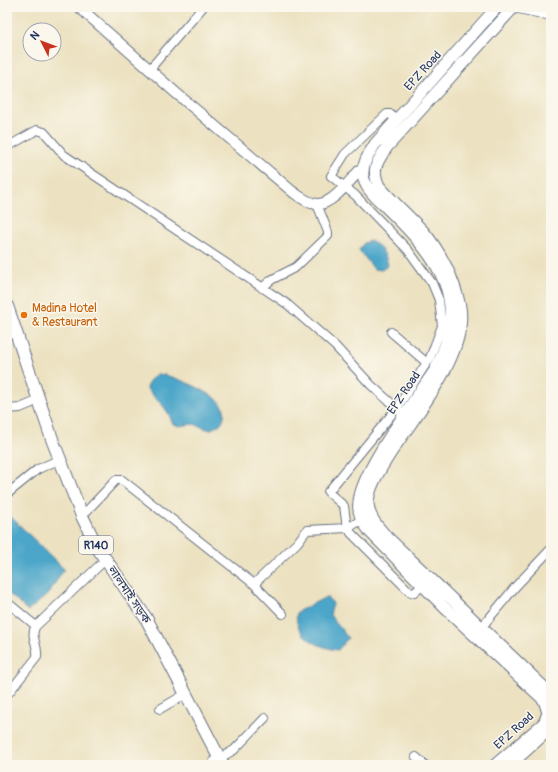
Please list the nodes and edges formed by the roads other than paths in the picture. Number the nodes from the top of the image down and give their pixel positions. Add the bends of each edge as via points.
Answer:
1 (80, 7) edge
2 (203, 7) edge
3 (497, 7) edge
4 (514, 7) edge
5 (551, 15) edge
6 (149, 70) junction
7 (396, 120) junction
8 (7, 148) edge
9 (364, 166) junction
10 (344, 187) junction
11 (317, 204) junction
12 (262, 288) junction
13 (7, 306) edge
14 (7, 326) edge
15 (391, 332) dead end
16 (427, 363) junction
17 (32, 403) junction
18 (7, 409) edge
19 (405, 415) junction
20 (54, 462) junction
21 (7, 494) edge
22 (82, 516) junction
23 (365, 517) junction
24 (348, 528) junction
25 (551, 549) edge
26 (102, 562) junction
27 (254, 584) junction
28 (422, 586) junction
29 (7, 602) edge
30 (448, 604) junction
31 (283, 614) dead end
32 (36, 626) junction
33 (481, 628) junction
34 (184, 694) junction
35 (551, 694) edge
36 (7, 695) edge
37 (160, 709) dead end
38 (265, 718) dead end
39 (549, 721) edge
40 (416, 758) dead end
41 (217, 762) edge
42 (425, 765) edge
43 (495, 765) edge
44 (510, 765) edge

1 - 6 street
2 - 6 street
3 - 7 main road, EPZ Road
4 - 5 street
4 - 19 main road, EPZ Road via 386,147 377,163 374,176 379,186 433,244 449,273 460,307 461,322 454,354 439,382
6 - 11 street via 292,192
7 - 9 main road, EPZ Road via 375,144
7 - 10 street via 387,114 345,154 331,176
8 - 12 street via 37,130 44,132 64,155
9 - 10 street
9 - 19 main road, EPZ Road via 363,176 373,194 416,236 430,254 442,276 452,315 444,353
10 - 11 street via 327,202
10 - 16 street via 408,250 432,283 439,300 442,326
11 - 12 street via 328,236 296,267 271,280
12 - 19 street via 306,319 371,385
13 - 22 main road, লালমাই সড়ক / R140 via 52,440
14 - 17 main road, লালমাই সড়ক / R140
15 - 16 street
16 - 19 street
17 - 18 street via 20,408
17 - 20 main road, লালমাই সড়ক / R140
19 - 23 main road, EPZ Road via 373,485
19 - 24 street via 328,490 344,506
20 - 21 street via 38,469
20 - 26 main road, লালমাই সড়ক / R140 via 85,539
22 - 26 main road, লালমাই সড়ক / R140
22 - 27 street via 119,478
23 - 24 street
23 - 28 main road, EPZ Road via 370,532
23 - 30 main road, EPZ Road via 385,535
24 - 27 street via 307,530
24 - 28 street via 411,593
25 - 33 street
26 - 32 street
26 - 34 main road, লালমাই সড়ক / R140 via 141,620
27 - 31 street
28 - 30 main road, EPZ Road
29 - 32 street
30 - 33 main road, EPZ Road
30 - 39 main road, EPZ Road via 544,700
32 - 36 street via 33,636 38,651 37,657
33 - 35 main road, EPZ Road
34 - 37 street
34 - 41 main road, লালমাই সড়ক / R140
38 - 41 street via 234,750
39 - 43 main road, EPZ Road
39 - 44 main road, EPZ Road
40 - 42 street

